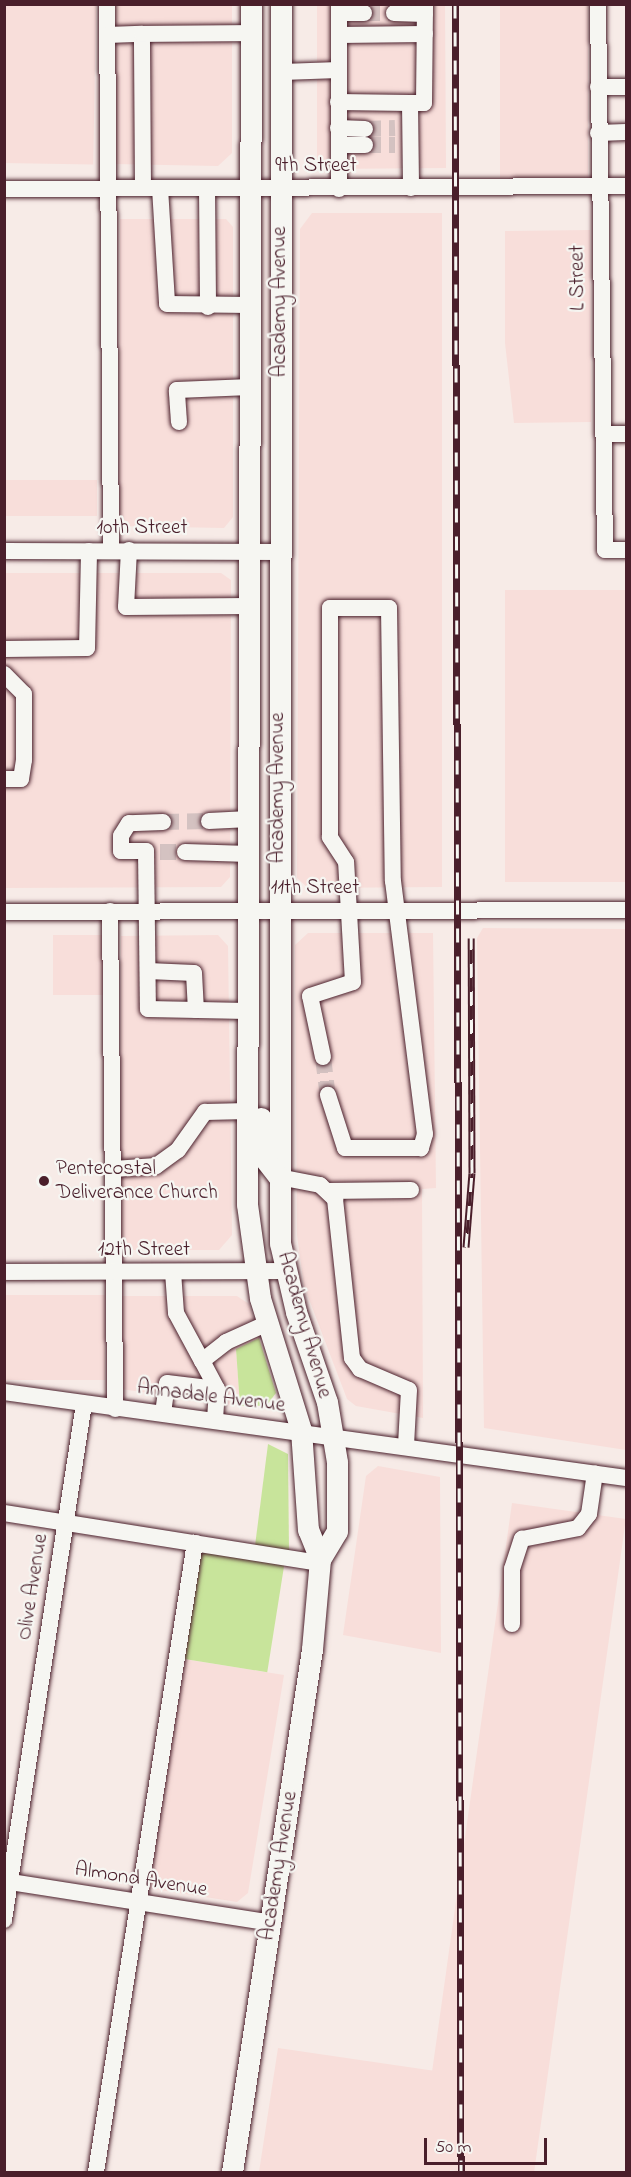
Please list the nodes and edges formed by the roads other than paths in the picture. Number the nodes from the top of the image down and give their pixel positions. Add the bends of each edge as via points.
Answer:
1 (107, 4) edge
2 (251, 4) edge
3 (281, 4) edge
4 (598, 4) edge
5 (339, 9) edge
6 (425, 9) edge
7 (364, 13) tunnel mouth
8 (394, 14) tunnel mouth
9 (251, 33) junction
10 (142, 34) junction
11 (425, 34) junction
12 (107, 35) junction
13 (339, 35) junction
14 (339, 70) junction
15 (282, 72) junction
16 (598, 87) junction
17 (627, 87) edge
18 (338, 102) junction
19 (410, 103) junction
20 (627, 132) edge
21 (598, 133) junction
22 (339, 137) junction
23 (365, 137) tunnel mouth
24 (599, 185) junction
25 (627, 186) edge
26 (108, 188) junction
27 (152, 188) junction
28 (207, 188) junction
29 (249, 188) junction
30 (280, 188) junction
31 (411, 188) junction
32 (4, 189) edge
33 (339, 189) junction
34 (250, 305) junction
35 (208, 307) junction
36 (250, 387) junction
37 (179, 422) dead end
38 (604, 434) junction
39 (627, 434) edge
40 (111, 550) junction
41 (129, 550) junction
42 (627, 550) edge
43 (4, 551) edge
44 (90, 551) junction
45 (248, 552) junction
46 (280, 552) junction
47 (248, 606) junction
48 (4, 649) edge
49 (4, 674) edge
50 (4, 779) edge
51 (249, 819) junction
52 (209, 821) tunnel mouth
53 (163, 822) tunnel mouth
54 (185, 852) tunnel mouth
55 (249, 854) junction
56 (248, 910) junction
57 (348, 910) junction
58 (395, 910) junction
59 (627, 910) edge
60 (110, 911) junction
61 (278, 911) junction
62 (4, 912) edge
63 (147, 912) junction
64 (148, 971) junction
65 (196, 1010) junction
66 (247, 1011) junction
67 (323, 1057) tunnel mouth
68 (248, 1072) junction
69 (328, 1095) tunnel mouth
70 (248, 1111) junction
71 (114, 1169) junction
72 (279, 1177) junction
73 (411, 1190) dead end
74 (327, 1191) junction
75 (284, 1271) junction
76 (4, 1272) edge
77 (113, 1272) junction
78 (173, 1272) junction
79 (255, 1273) junction
80 (268, 1323) junction
81 (202, 1361) junction
82 (217, 1389) junction
83 (4, 1392) edge
84 (84, 1404) junction
85 (115, 1409) junction
86 (163, 1413) junction
87 (215, 1419) junction
88 (301, 1430) junction
89 (333, 1434) junction
90 (406, 1445) junction
91 (595, 1473) junction
92 (627, 1478) edge
93 (4, 1513) edge
94 (66, 1522) junction
95 (195, 1543) junction
96 (320, 1561) junction
97 (512, 1624) dead end
98 (8, 1881) edge
99 (141, 1902) junction
100 (4, 1920) edge
101 (271, 1923) junction
102 (96, 2172) edge
103 (232, 2172) edge

1 - 12 street
2 - 9 main road, Academy Avenue
3 - 15 main road, Academy Avenue
4 - 16 street, L Street
5 - 7 street
5 - 13 street
6 - 8 street
6 - 11 street
9 - 10 street
9 - 29 main road, Academy Avenue
10 - 12 street
10 - 27 street
11 - 13 street
11 - 19 street via 424,103
12 - 26 street
13 - 14 street
14 - 15 street
14 - 18 street
15 - 30 main road, Academy Avenue
16 - 17 street
16 - 21 street, L Street
18 - 19 street
18 - 22 street
19 - 31 street via 402,136
20 - 21 street
21 - 24 street, L Street
22 - 23 street
22 - 33 street
24 - 25 street, 9th Street
24 - 31 street, 9th Street
24 - 38 street, L Street
26 - 27 street, 9th Street
26 - 32 street, 9th Street
26 - 40 street
27 - 28 street, 9th Street
27 - 35 street via 167,304
28 - 29 street, 9th Street
28 - 35 street
29 - 30 street, 9th Street
29 - 34 main road, Academy Avenue
30 - 33 street, 9th Street
30 - 46 main road, Academy Avenue
31 - 33 street, 9th Street
34 - 35 street
34 - 36 main road, Academy Avenue
36 - 37 street via 177,390
36 - 45 main road, Academy Avenue
38 - 39 street
38 - 42 street, L Street via 605,550
40 - 41 street, 10th Street
40 - 44 street, 10th Street
41 - 45 street, 10th Street
41 - 47 street via 126,607
43 - 44 street, 10th Street
44 - 48 street via 87,648
45 - 46 street, 10th Street
45 - 47 main road, Academy Avenue
46 - 61 main road, Academy Avenue
47 - 51 main road, Academy Avenue
49 - 50 street via 24,694 24,760 21,779
51 - 52 street
51 - 55 main road, Academy Avenue
53 - 63 street via 123,827 121,851 153,851
54 - 55 street
55 - 56 main road, Academy Avenue
56 - 61 street, 11th Street
56 - 63 street, 11th Street
56 - 66 main road, Academy Avenue
57 - 58 street, 11th Street
57 - 58 street via 346,862 330,837 330,608 389,608
57 - 61 street, 11th Street
57 - 67 street via 353,982 310,996
58 - 59 street, 11th Street
58 - 69 street via 425,1134 421,1148 345,1148
60 - 62 street, 11th Street
60 - 63 street, 11th Street
60 - 71 street
61 - 72 main road, Academy Avenue
63 - 64 street
64 - 65 street via 194,973
64 - 65 street via 148,1009
65 - 66 street
66 - 68 main road, Academy Avenue
68 - 70 main road, Academy Avenue
68 - 72 main road via 260,1103 264,1158
70 - 71 street via 205,1112 178,1150 156,1166
70 - 79 main road, Academy Avenue via 247,1204
71 - 77 street
72 - 74 street via 310,1181
72 - 75 main road, Academy Avenue
73 - 74 street
74 - 90 street via 335,1199 352,1358 360,1369 409,1390
75 - 79 street, 12th Street
75 - 89 main road, Academy Avenue
76 - 77 street, 12th Street
77 - 78 street, 12th Street
77 - 85 street
78 - 79 street, 12th Street
78 - 81 street via 176,1313
79 - 80 main road, Academy Avenue
80 - 81 street via 226,1342
80 - 88 main road, Academy Avenue
81 - 82 street
82 - 86 street via 166,1383
82 - 87 street
83 - 84 street, Annadale Avenue
84 - 85 street, Annadale Avenue
84 - 94 street, Olive Avenue
85 - 86 street, Annadale Avenue
86 - 87 street, Annadale Avenue
87 - 88 street, Annadale Avenue
88 - 89 street, Annadale Avenue
88 - 96 main road, Academy Avenue via 308,1530
89 - 90 street, Annadale Avenue
89 - 96 main road, Academy Avenue via 337,1531
90 - 91 street, Annadale Avenue
91 - 92 street, Annadale Avenue
91 - 97 street via 589,1514 578,1528 522,1539 512,1569
93 - 94 street
94 - 95 street
94 - 98 street, Olive Avenue
95 - 96 street
95 - 99 street
96 - 101 main road, Academy Avenue via 312,1649
98 - 99 street, Almond Avenue
98 - 100 street, Olive Avenue
99 - 101 street, Almond Avenue
99 - 102 street
101 - 103 main road, Academy Avenue

